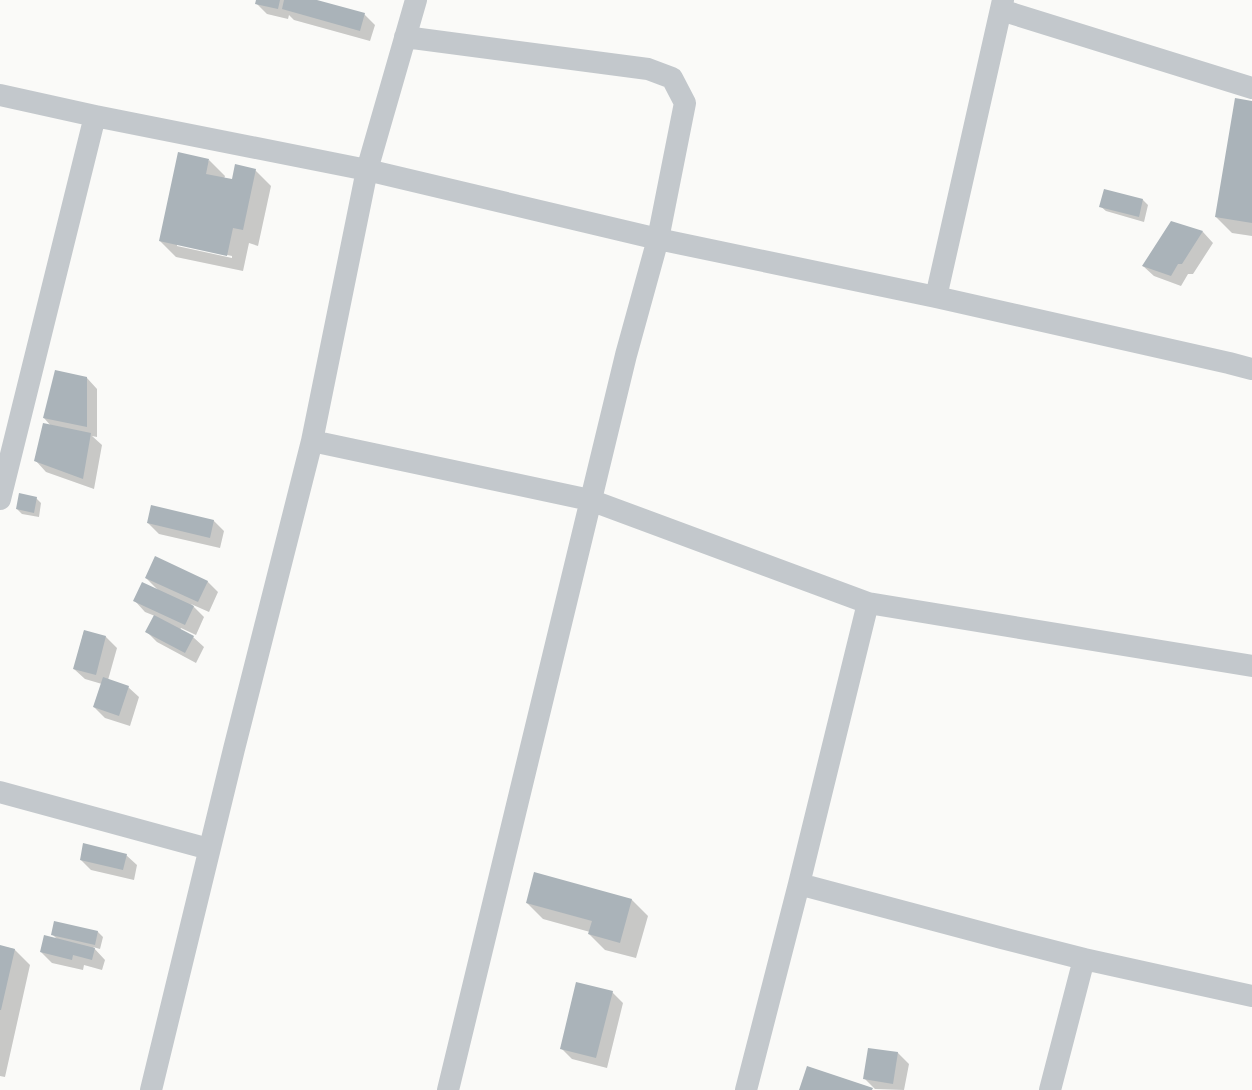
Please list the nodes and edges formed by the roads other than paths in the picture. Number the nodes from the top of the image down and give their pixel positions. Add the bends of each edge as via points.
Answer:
1 (416, 0) edge
2 (1002, 5) edge
3 (405, 37) junction
4 (1252, 88) edge
5 (0, 95) edge
6 (95, 116) junction
7 (367, 170) junction
8 (658, 239) junction
9 (936, 297) junction
10 (1252, 370) edge
11 (312, 441) junction
12 (0, 499) edge
13 (590, 500) junction
14 (868, 603) junction
15 (1252, 666) edge
16 (0, 792) edge
17 (209, 849) junction
18 (799, 884) junction
19 (1084, 959) junction
20 (1252, 996) edge
21 (151, 1090) edge
22 (448, 1090) edge
23 (746, 1090) edge
24 (1050, 1090) edge

1 - 3 street
2 - 4 street
2 - 9 street
3 - 7 street
3 - 8 street via 648,69 672,78 685,103
5 - 6 street
6 - 7 street
6 - 12 street
7 - 8 street
7 - 11 street
8 - 9 street
8 - 13 street
9 - 10 street
11 - 13 street
11 - 17 street
13 - 14 street
13 - 22 street
14 - 15 street
14 - 18 street
16 - 17 street
17 - 21 street
18 - 19 street
18 - 23 street
19 - 20 street
19 - 24 street

